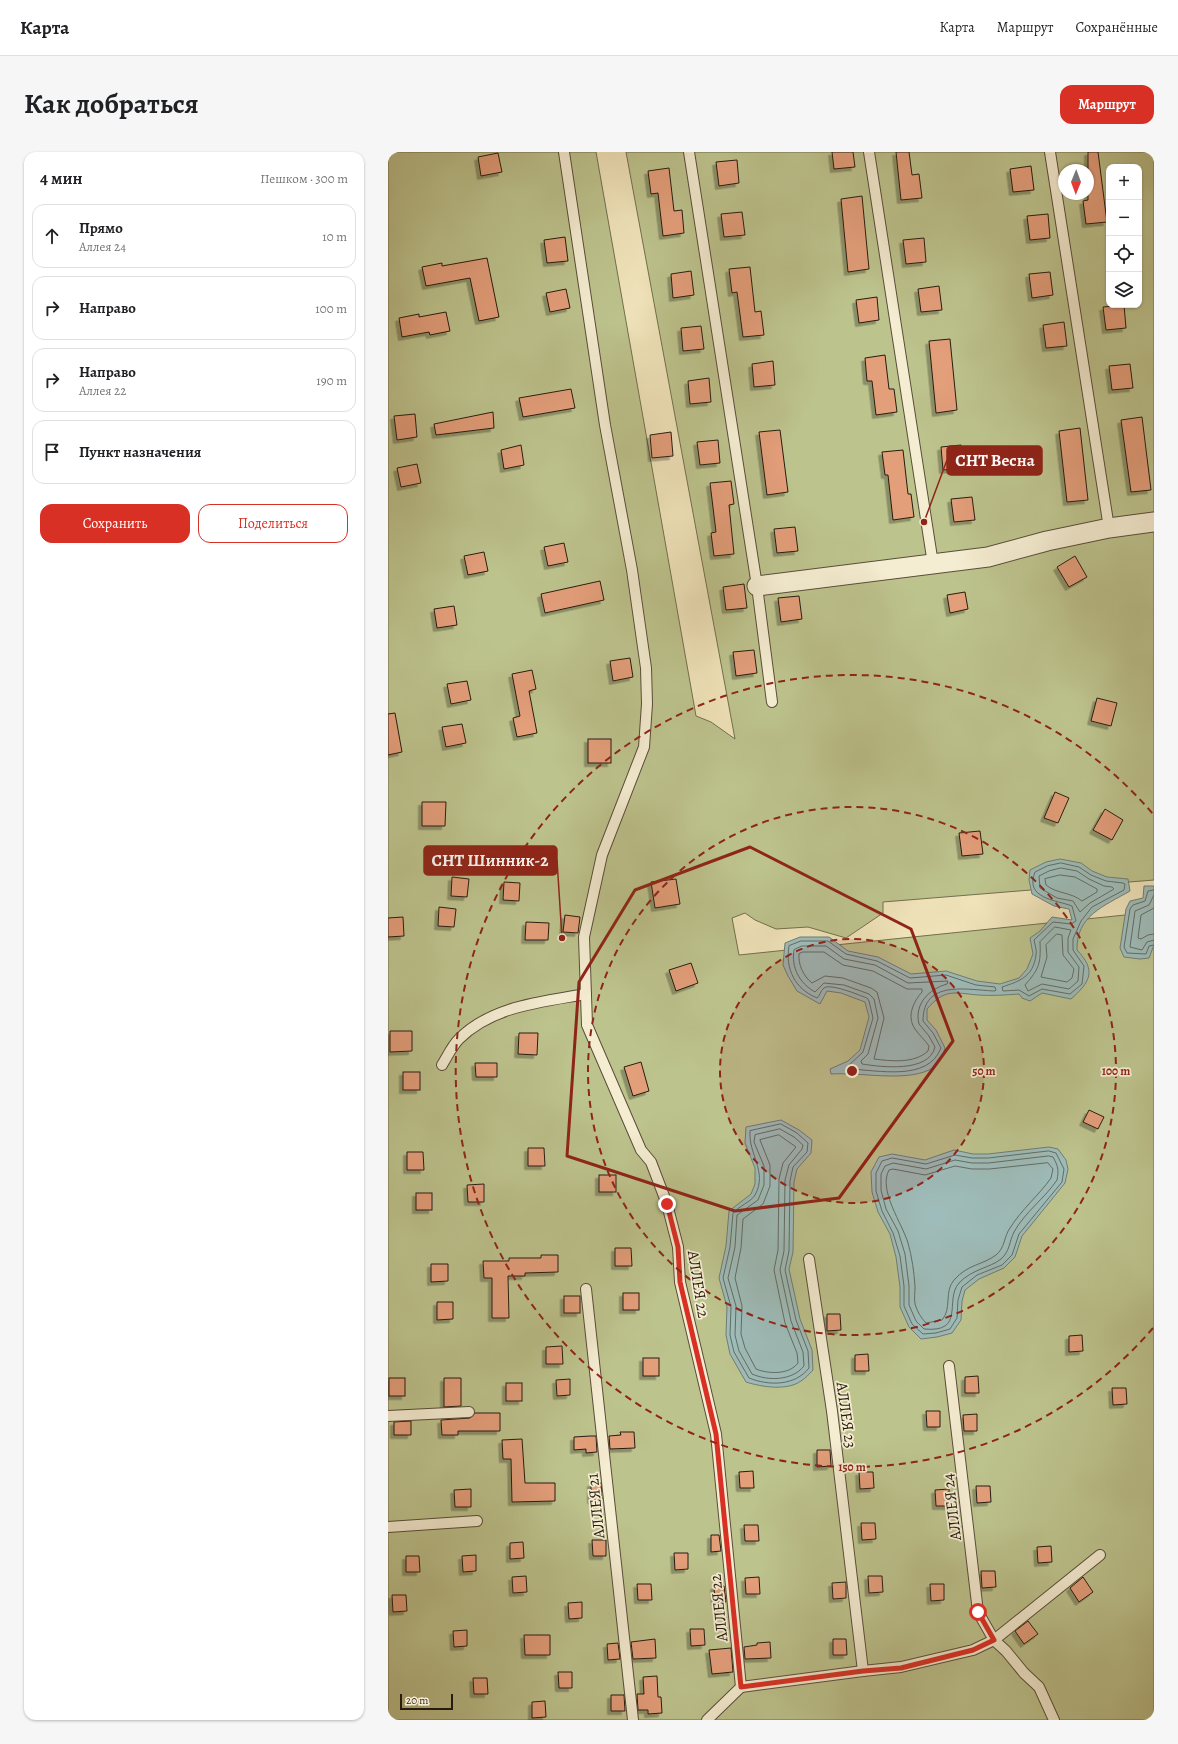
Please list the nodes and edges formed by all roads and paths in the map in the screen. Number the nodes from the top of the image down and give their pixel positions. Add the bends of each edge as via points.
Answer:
1 (564, 152) edge
2 (688, 152) edge
3 (869, 152) edge
4 (1050, 152) edge
5 (1154, 522) edge
6 (1108, 528) junction
7 (933, 564) junction
8 (757, 586) junction
9 (772, 702) dead end
10 (586, 994) junction
11 (442, 1065) dead end
12 (809, 1259) dead end
13 (586, 1289) dead end
14 (948, 1366) dead end
15 (468, 1412) dead end
16 (388, 1416) edge
17 (477, 1521) dead end
18 (388, 1527) edge
19 (1100, 1555) dead end
20 (994, 1640) junction
21 (863, 1671) junction
22 (741, 1687) junction
23 (633, 1720) edge
24 (707, 1720) edge
25 (1054, 1720) edge

1 - 10 lane, АЛЛЕЯ 22 via 605,425 632,570 646,668 647,704 644,747 602,855 584,937
2 - 8 lane
3 - 7 lane
4 - 6 lane
5 - 6 street
6 - 7 street via 988,557
7 - 8 street
8 - 9 lane
10 - 11 lane via 526,1005 486,1018 458,1040
10 - 22 lane, АЛЛЕЯ 22 via 587,1024 641,1150 651,1162 667,1204 678,1247 680,1282 716,1434
12 - 21 lane, АЛЛЕЯ 23 via 832,1411
13 - 23 lane, АЛЛЕЯ 21
14 - 20 lane, АЛЛЕЯ 24 via 978,1612
15 - 16 lane
17 - 18 lane
19 - 20 lane
20 - 21 lane via 973,1650 901,1668
20 - 25 lane, АЛЛЕЯ 24 via 1039,1688
21 - 22 lane
22 - 24 lane

